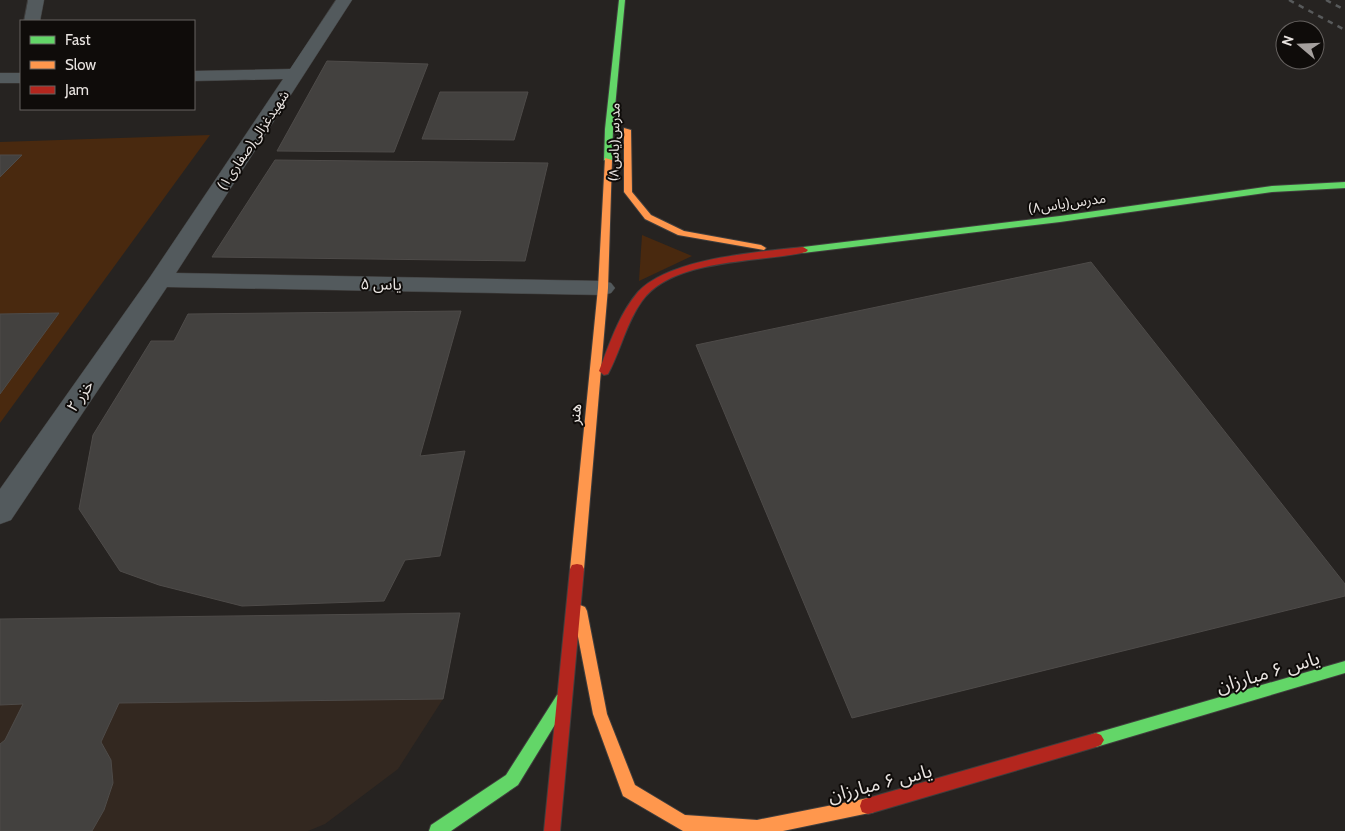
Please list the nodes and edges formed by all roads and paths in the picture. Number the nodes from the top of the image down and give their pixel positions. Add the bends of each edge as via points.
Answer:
1 (36, 0) edge
2 (344, 0) edge
3 (622, 0) edge
4 (32, 20) edge
5 (296, 74) junction
6 (195, 76) edge
7 (0, 78) edge
8 (20, 78) edge
9 (628, 116) dead end
10 (1345, 185) edge
11 (792, 251) junction
12 (160, 280) junction
13 (603, 288) junction
14 (593, 395) junction
15 (0, 512) edge
16 (575, 584) junction
17 (1345, 668) edge
18 (564, 697) junction
19 (437, 831) edge
20 (552, 831) edge

1 - 4 street
2 - 5 street, شهیدغزالی(صفاری۱)
3 - 13 main road, هنر via 609,129
5 - 6 street
5 - 12 street, شهیدغزالی(صفاری۱)
7 - 8 street
9 - 11 main road, مدرس(یاس۸) via 628,192 648,217 682,233 732,244
10 - 11 main road, مدرس(یاس۸) via 1272,189 1060,219
11 - 14 main road, مدرس(یاس۸) via 706,264 657,282 632,308
12 - 13 street, یاس ۵
12 - 15 street, خزر ۲
13 - 14 main road, هنر
14 - 16 main road, هنر
16 - 17 main road, یاس ۶ مبارزان via 600,714 629,790 683,823 757,828 883,803
16 - 18 main road, هنر
18 - 19 main road via 512,780
18 - 20 main road, هنر

